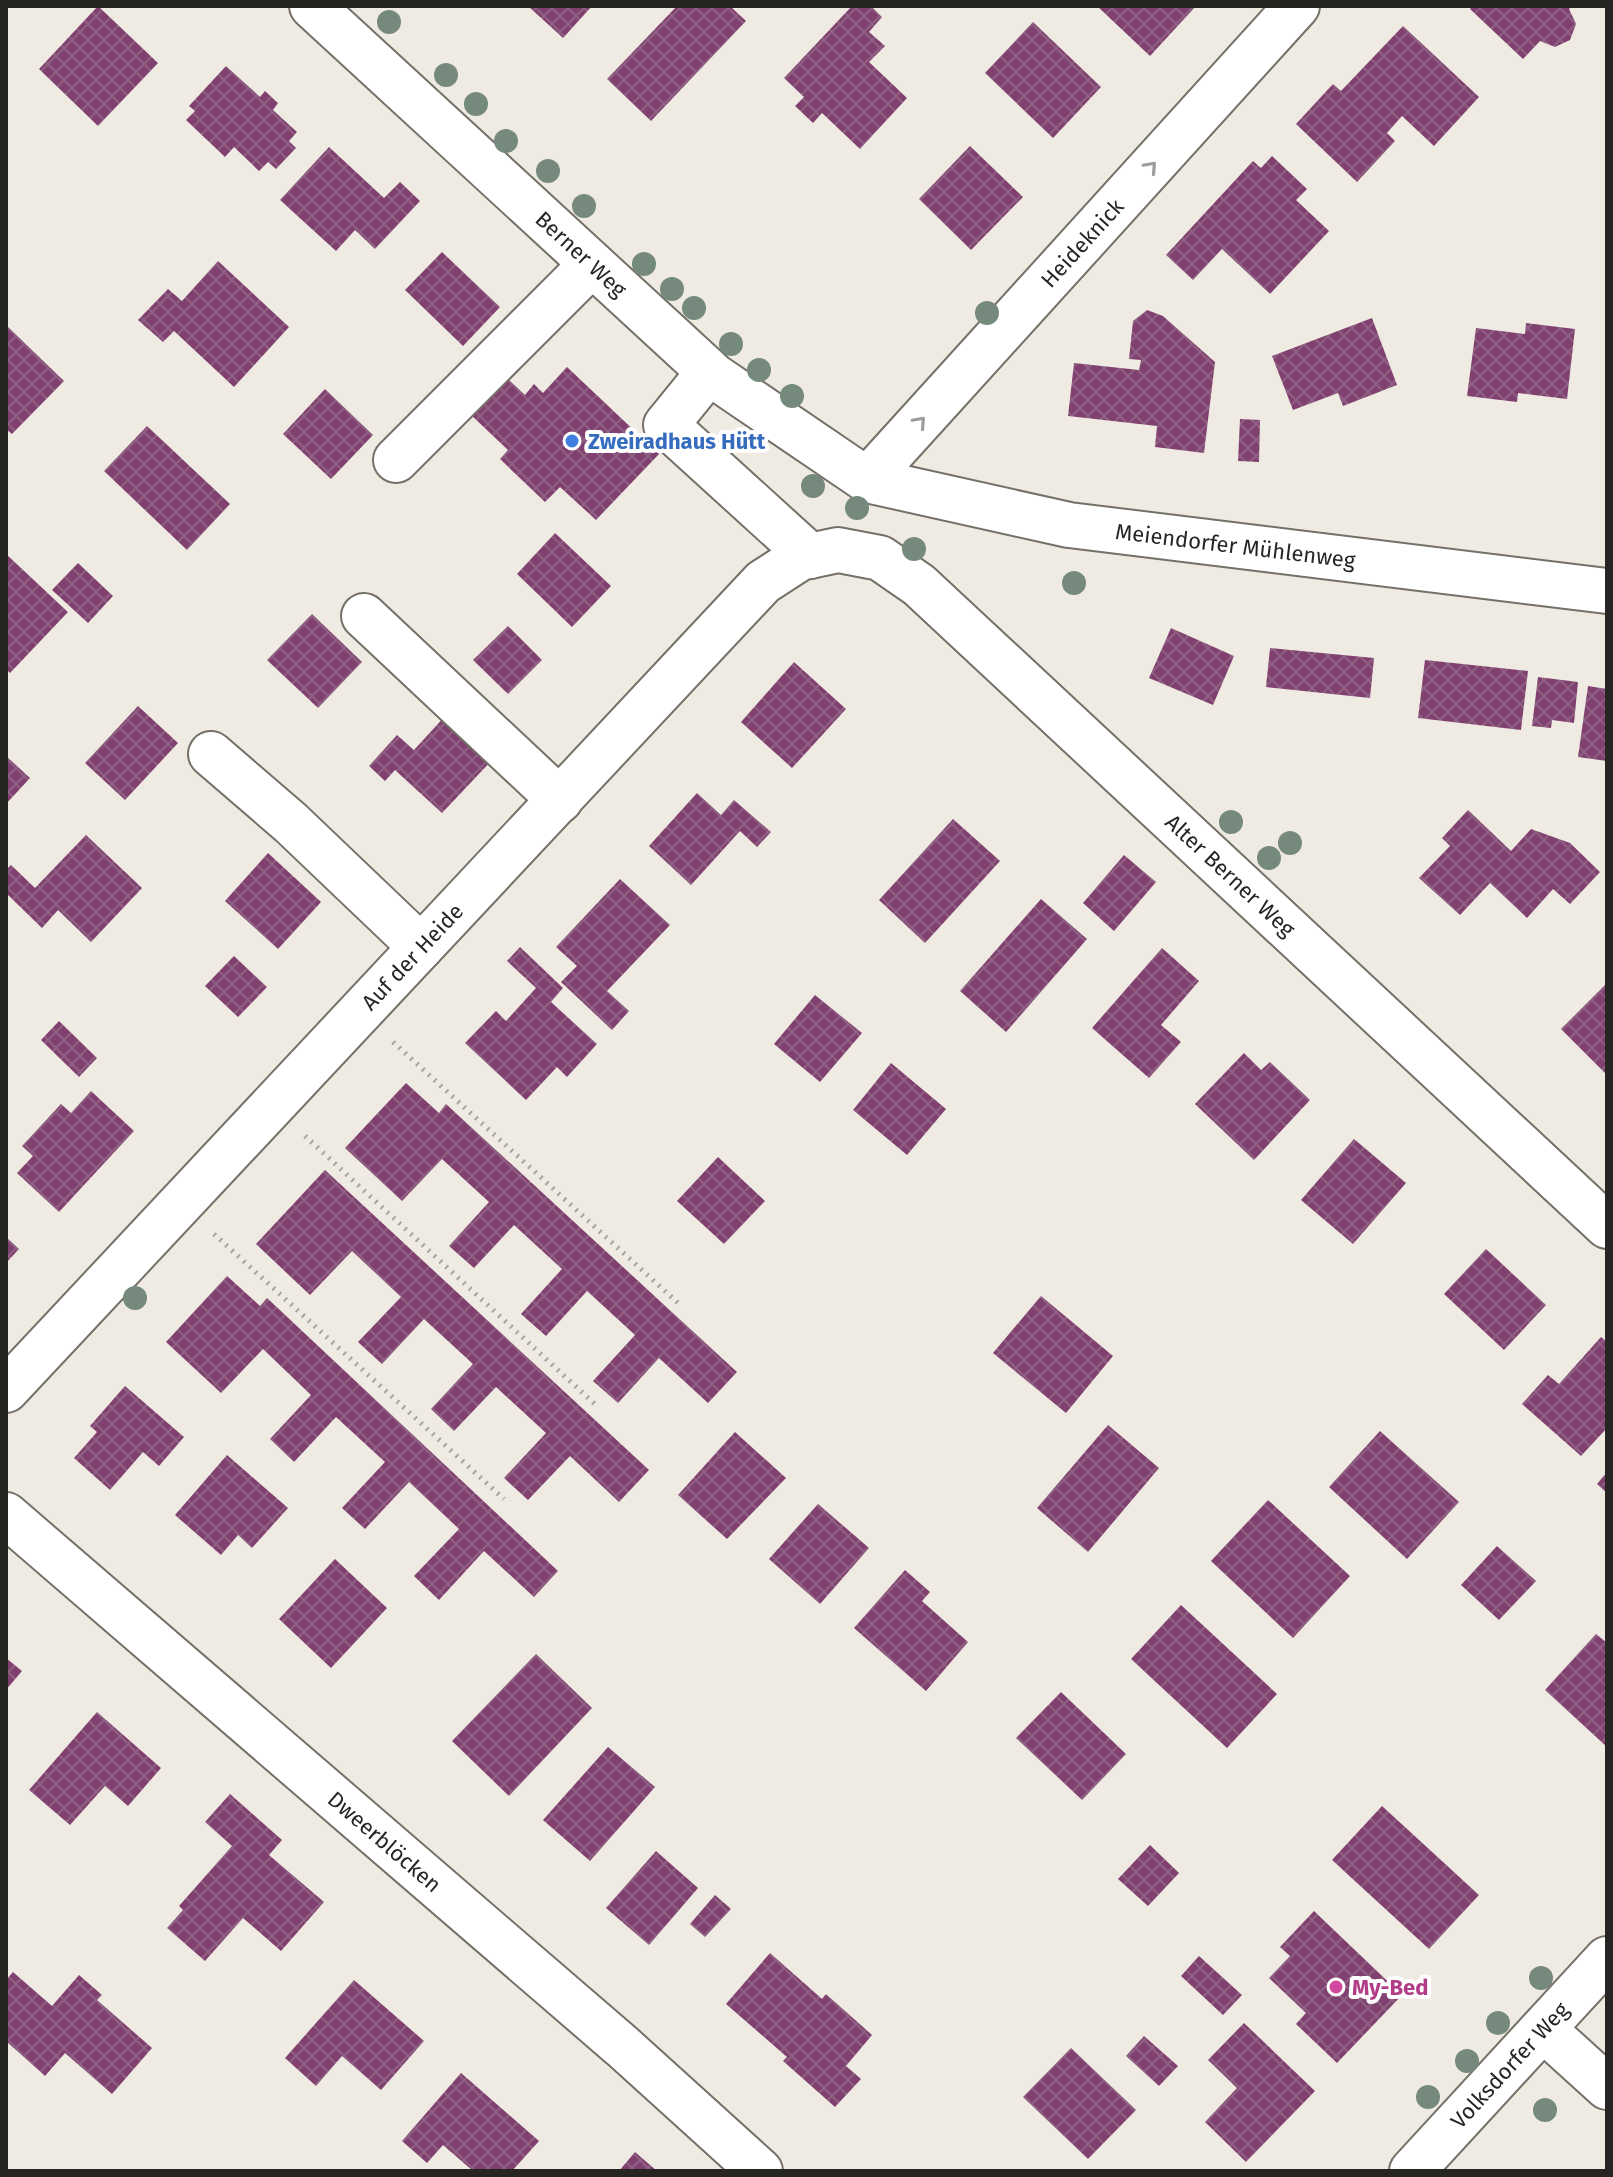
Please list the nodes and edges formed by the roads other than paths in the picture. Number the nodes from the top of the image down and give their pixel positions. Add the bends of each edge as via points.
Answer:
1 (312, 6) edge
2 (1297, 6) edge
3 (592, 264) junction
4 (709, 372) junction
5 (396, 460) dead end
6 (867, 480) junction
7 (824, 553) junction
8 (1607, 591) edge
9 (364, 616) dead end
10 (211, 754) dead end
11 (560, 800) junction
12 (421, 947) junction
13 (1607, 1226) edge
14 (6, 1390) edge
15 (6, 1515) edge
16 (1607, 1959) edge
17 (1543, 2029) junction
18 (1607, 2087) edge
19 (760, 2171) edge
20 (1412, 2171) edge

1 - 3 street, Berner Weg
6 -> 2 street, Heideknick
3 - 4 street, Berner Weg
3 - 5 street
4 - 6 street, Berner Weg
4 - 7 street via 666,425
6 - 8 street, Meiendorfer Mühlenweg via 1069,525
7 - 11 street, Auf der Heide via 800,558 763,582
7 - 13 street, Alter Berner Weg via 880,558 919,585
9 - 11 street
10 - 12 street
11 - 12 street, Auf der Heide
12 - 14 street, Auf der Heide
15 - 19 street, Dweerblöcken
16 - 17 street, Volksdorfer Weg
17 - 18 street
17 - 20 street, Volksdorfer Weg

